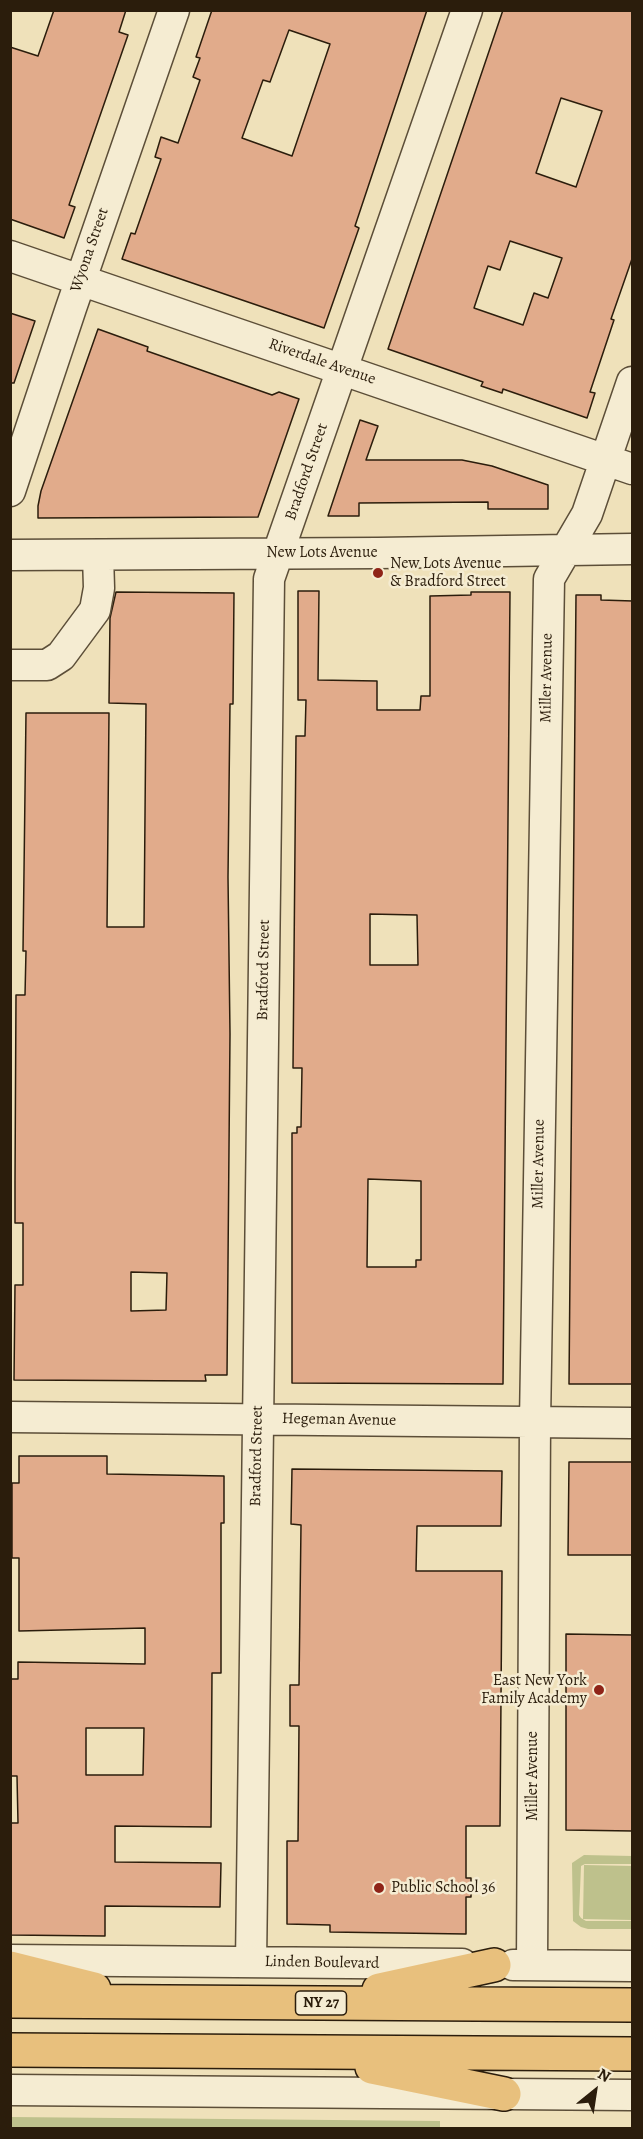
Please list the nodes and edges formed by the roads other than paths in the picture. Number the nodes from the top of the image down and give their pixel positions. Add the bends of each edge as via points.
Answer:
1 (174, 10) edge
2 (466, 10) edge
3 (10, 256) edge
4 (80, 280) junction
5 (343, 369) junction
6 (633, 382) edge
7 (619, 465) edge
8 (10, 491) edge
9 (633, 549) edge
10 (565, 552) junction
11 (279, 553) junction
12 (10, 555) edge
13 (98, 555) junction
14 (10, 665) edge
15 (10, 1417) edge
16 (258, 1419) junction
17 (535, 1422) junction
18 (633, 1423) edge
19 (10, 1960) edge
20 (251, 1962) junction
21 (494, 1965) junction
22 (532, 1965) junction
23 (633, 1966) edge
24 (10, 1968) edge
25 (10, 2001) edge
26 (145, 2002) junction
27 (322, 2003) junction
28 (633, 2005) edge
29 (10, 2050) edge
30 (69, 2051) junction
31 (300, 2053) junction
32 (633, 2054) edge
33 (10, 2064) edge
34 (10, 2090) edge
35 (504, 2094) junction
36 (633, 2095) edge

1 - 4 street, Wyona Street
2 - 5 street, Bradford Street
3 - 4 street, Riverdale Avenue
4 - 5 street, Riverdale Avenue
4 - 8 street, Wyona Street
5 - 7 street, Riverdale Avenue
5 - 11 street, Bradford Street
6 - 7 street, Miller Avenue
7 - 10 street, Miller Avenue
9 - 10 street, New Lots Avenue
10 - 11 street, New Lots Avenue
10 - 17 street, Miller Avenue via 549,579
11 - 13 street, New Lots Avenue
11 - 16 street, Bradford Street via 269,579
12 - 13 street, New Lots Avenue
13 - 14 street via 95,610 61,656 47,665
15 - 16 street, Hegeman Avenue
16 - 17 street, Hegeman Avenue
16 - 20 street, Bradford Street
17 - 18 street, Hegeman Avenue
17 - 22 street, Miller Avenue
19 - 20 street, Linden Boulevard
20 - 21 street, Linden Boulevard
21 - 22 street, Linden Boulevard
21 - 27 highway
22 - 23 street, Linden Boulevard
24 - 26 highway
25 - 26 highway, NY 27
26 - 27 highway, NY 27
27 - 28 highway, NY 27
29 - 30 highway
30 - 31 highway
30 - 33 highway
31 - 32 highway
31 - 35 highway
34 - 35 street
35 - 36 street

